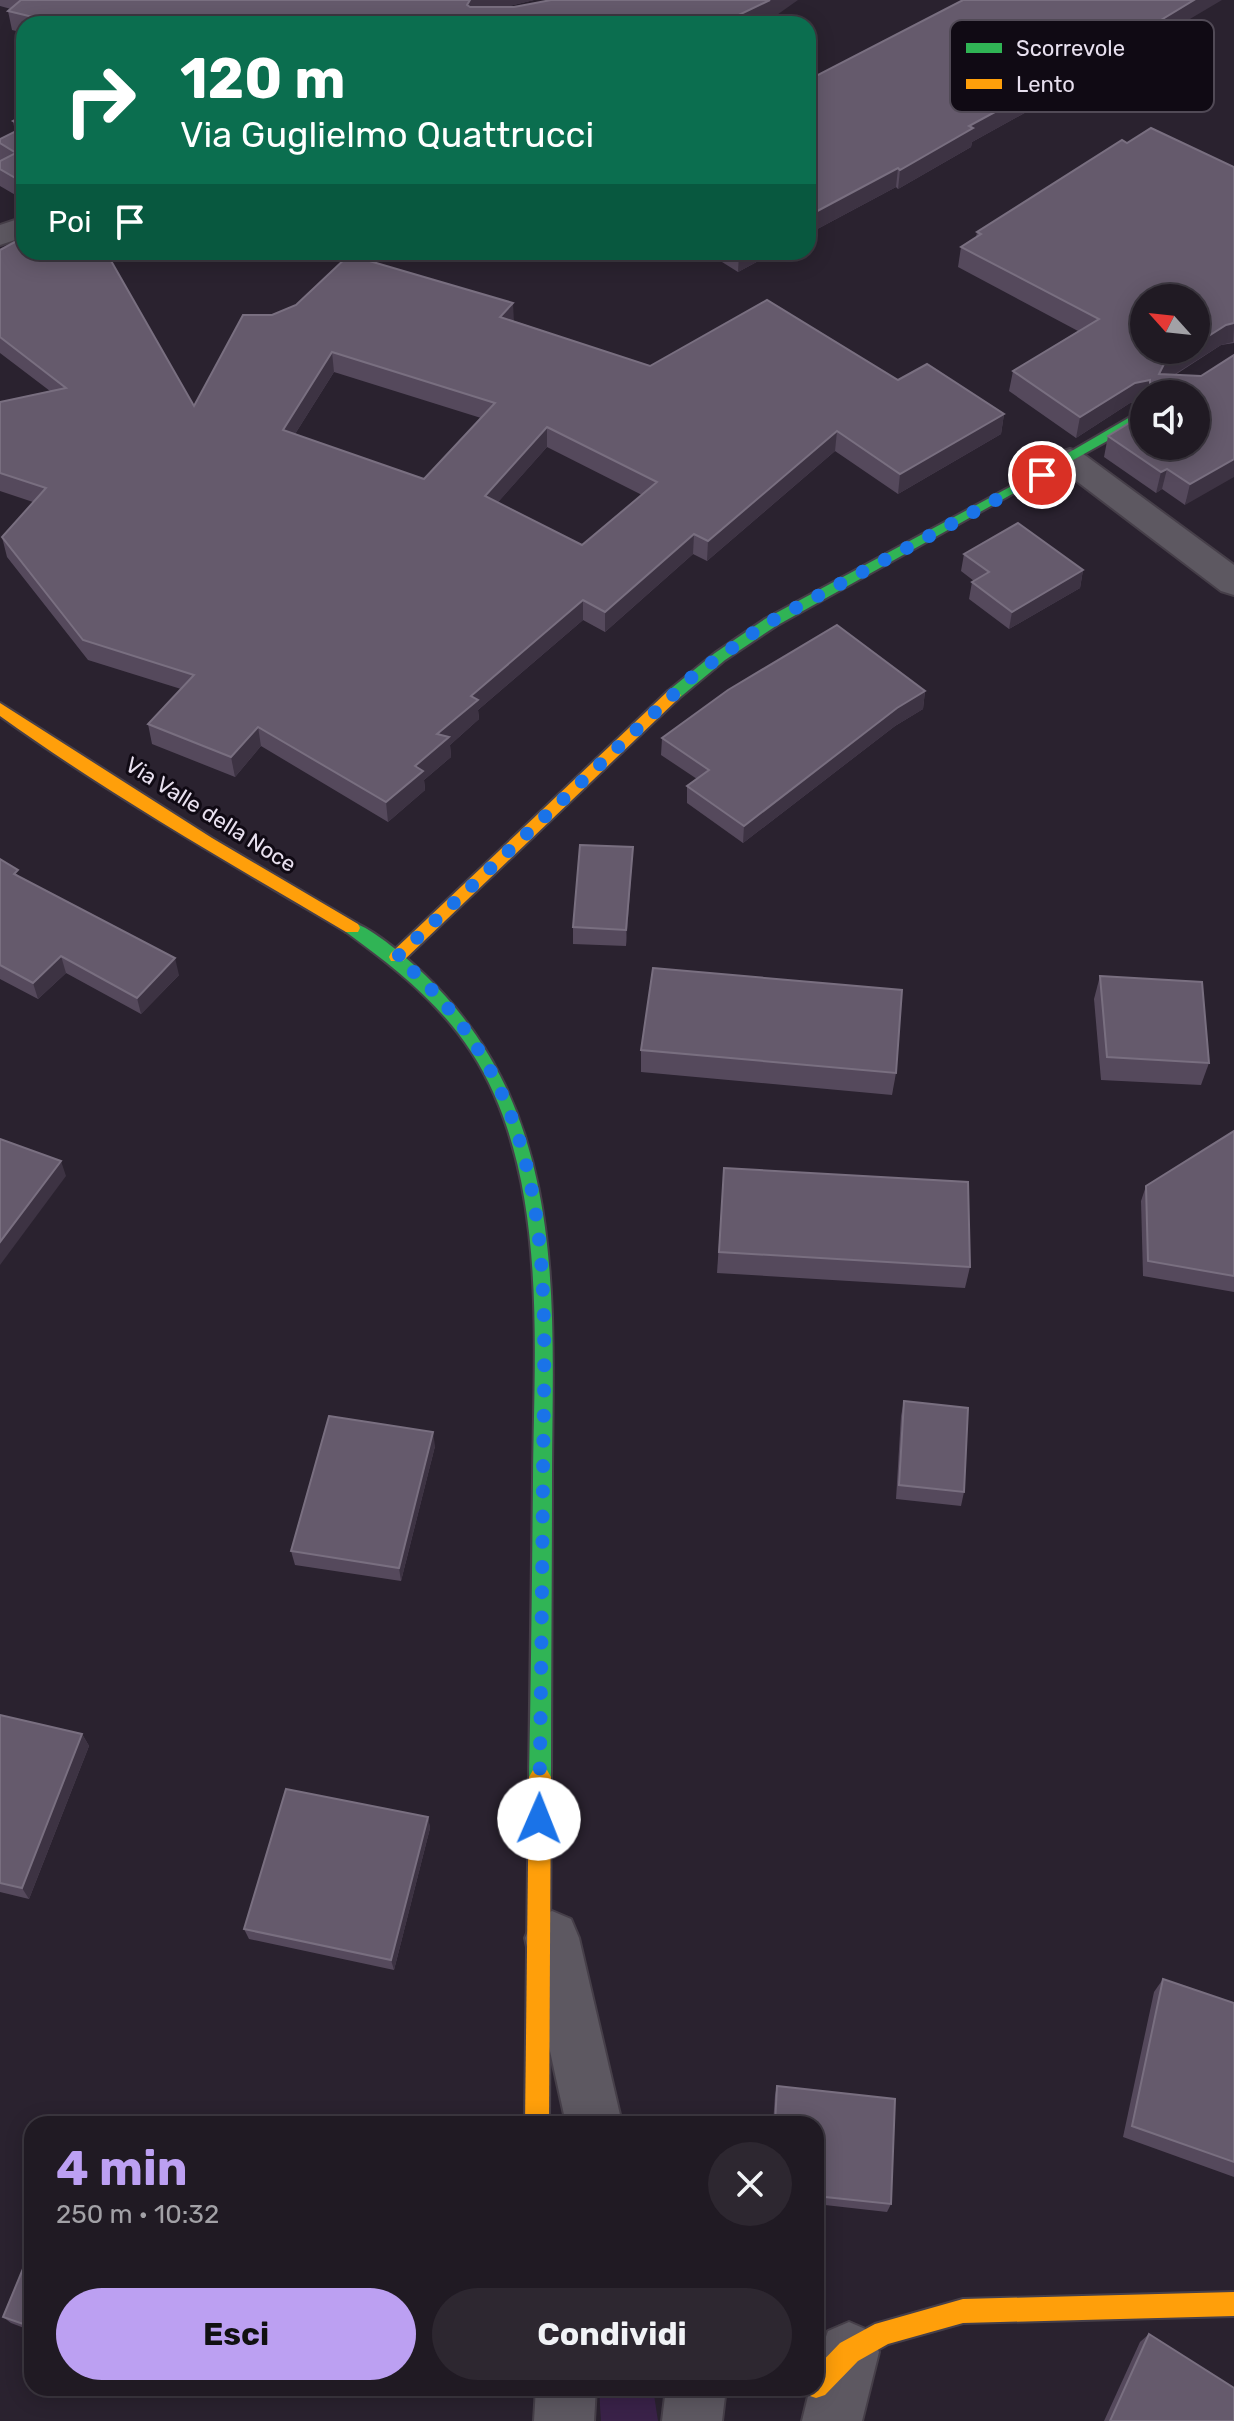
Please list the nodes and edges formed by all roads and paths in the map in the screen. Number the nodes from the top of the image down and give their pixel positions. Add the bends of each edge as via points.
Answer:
1 (1130, 422) edge
2 (1070, 460) junction
3 (1234, 583) edge
4 (0, 708) edge
5 (397, 957) junction
6 (538, 1876) junction
7 (536, 2116) edge
8 (594, 2116) edge
9 (1234, 2304) edge
10 (827, 2375) edge
11 (566, 2396) edge
12 (695, 2396) edge
13 (816, 2396) edge
14 (564, 2421) edge
15 (692, 2421) edge
16 (804, 2421) edge
17 (832, 2421) edge

1 - 2 street
2 - 3 street
2 - 5 street via 729,648 693,676
4 - 5 street, Via Valle della Noce
5 - 6 street, Via Valle della Noce via 450,1009 492,1070 524,1151 539,1230 544,1335
6 - 7 street, Via Valle della Noce
6 - 8 street
9 - 10 street via 963,2311 884,2333
10 - 17 street
11 - 14 street
12 - 15 street
13 - 16 street

